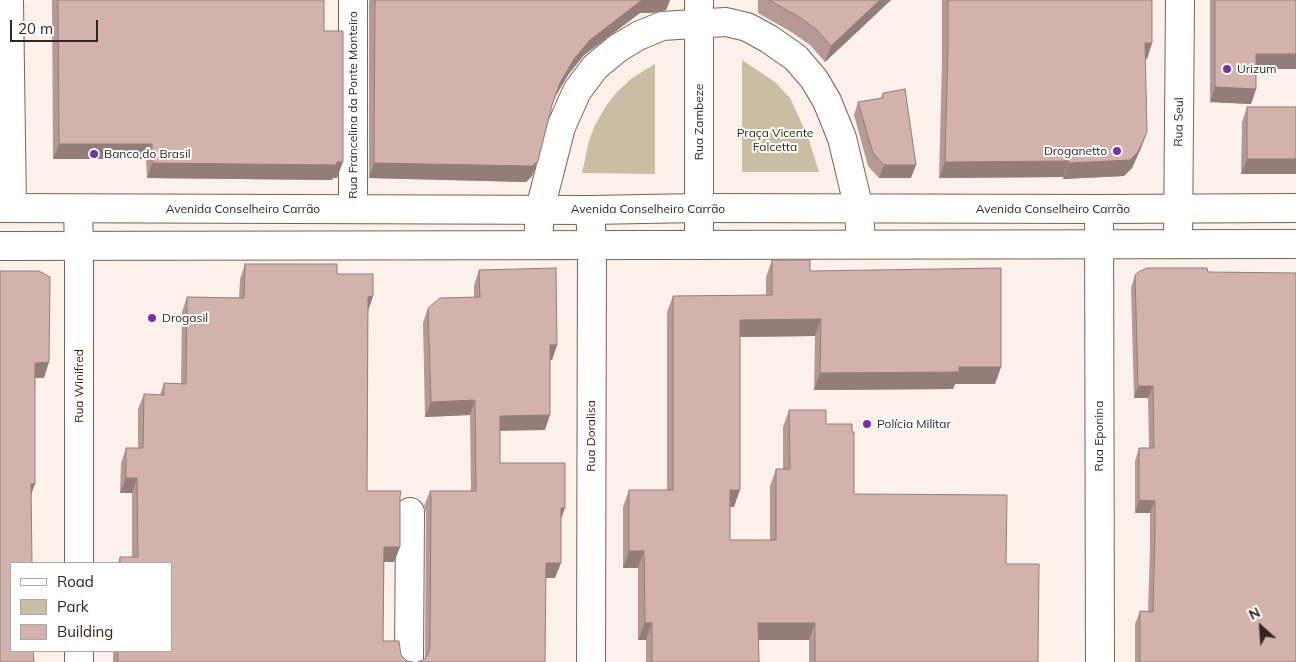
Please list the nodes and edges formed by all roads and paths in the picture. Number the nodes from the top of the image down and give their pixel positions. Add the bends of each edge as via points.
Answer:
1 (9, 0) edge
2 (353, 0) edge
3 (1180, 0) edge
4 (700, 12) edge
5 (6, 208) edge
6 (698, 208) junction
7 (1296, 208) edge
8 (78, 209) junction
9 (353, 209) junction
10 (540, 209) junction
11 (859, 209) junction
12 (1178, 209) junction
13 (590, 210) junction
14 (1099, 210) junction
15 (860, 244) junction
16 (1098, 244) junction
17 (1178, 244) junction
18 (1296, 244) edge
19 (538, 245) junction
20 (592, 245) junction
21 (699, 245) junction
22 (0, 246) edge
23 (79, 246) junction
24 (410, 512) dead end
25 (79, 562) edge
26 (409, 662) edge
27 (591, 662) edge
28 (1100, 662) edge

1 - 5 street
2 - 9 street, Rua Francelina da Ponte Monteiro
3 - 12 street, Rua Seul
4 - 6 street, Rua Zambeze
4 - 10 street via 638,36 595,67 577,91 561,126
4 - 11 street via 747,27 769,39 796,58 814,79 842,138
5 - 8 street, Avenida Conselheiro Carrão
6 - 11 street, Avenida Conselheiro Carrão
6 - 13 street, Avenida Conselheiro Carrão
6 - 21 street, Rua Zambeze
7 - 12 street, Avenida Conselheiro Carrão
8 - 9 street, Avenida Conselheiro Carrão
8 - 23 street, Rua Winifred
9 - 10 street, Avenida Conselheiro Carrão
10 - 13 street, Avenida Conselheiro Carrão
10 - 19 street
11 - 14 street, Avenida Conselheiro Carrão
11 - 15 street
12 - 14 street, Avenida Conselheiro Carrão
12 - 17 street, Rua Seul
13 - 20 street, Rua Doralisa
14 - 16 street, Rua Eponina
15 - 16 street
15 - 21 street
16 - 17 street
16 - 28 street, Rua Eponina
17 - 18 street
19 - 20 street
19 - 23 street
20 - 21 street
20 - 27 street, Rua Doralisa
22 - 23 street
23 - 25 street, Rua Winifred
24 - 26 street

